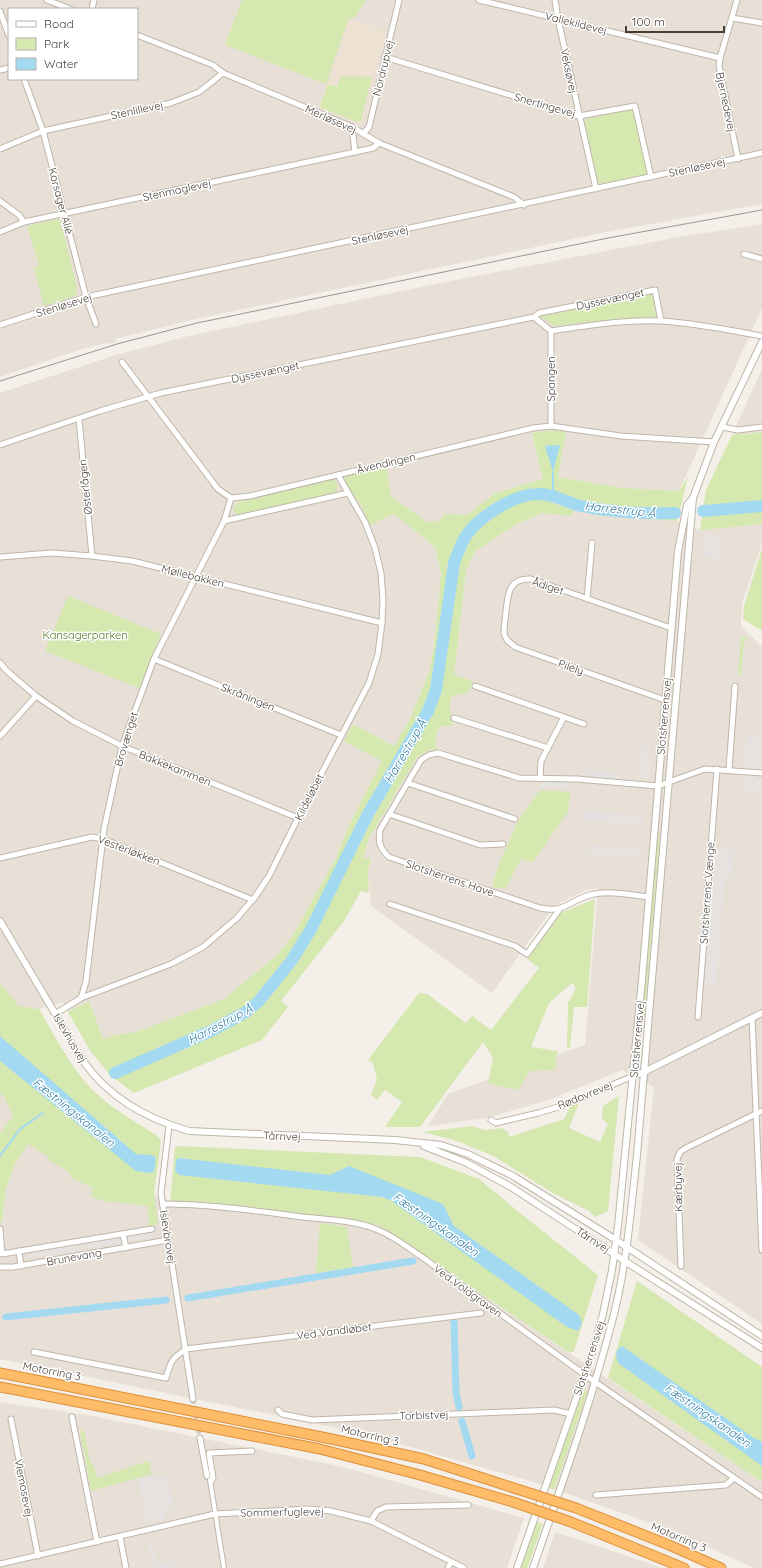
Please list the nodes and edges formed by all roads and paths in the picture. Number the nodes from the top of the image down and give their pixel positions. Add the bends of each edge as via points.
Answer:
1 (47, 0) edge
2 (399, 0) edge
3 (479, 0) edge
4 (555, 0) edge
5 (738, 0) edge
6 (67, 8) edge
7 (0, 11) edge
8 (732, 18) junction
9 (558, 19) junction
10 (762, 24) edge
11 (8, 33) edge
12 (138, 35) edge
13 (385, 57) junction
14 (720, 58) junction
15 (223, 73) junction
16 (24, 80) edge
17 (579, 116) junction
18 (352, 127) junction
19 (43, 131) junction
20 (363, 134) junction
21 (379, 143) junction
22 (0, 149) edge
23 (355, 152) junction
24 (762, 153) edge
25 (738, 158) junction
26 (652, 177) junction
27 (596, 189) junction
28 (0, 201) edge
29 (524, 204) junction
30 (64, 214) junction
31 (24, 222) junction
32 (0, 232) edge
33 (744, 254) dead end
34 (762, 259) edge
35 (86, 297) junction
36 (534, 317) junction
37 (661, 321) junction
38 (96, 324) dead end
39 (0, 325) edge
40 (551, 332) junction
41 (762, 336) edge
42 (762, 342) edge
43 (122, 362) dead end
44 (149, 396) junction
45 (78, 419) junction
46 (551, 426) junction
47 (722, 427) junction
48 (762, 427) edge
49 (714, 442) junction
50 (0, 445) edge
51 (338, 475) junction
52 (348, 493) junction
53 (231, 498) junction
54 (693, 498) junction
55 (224, 521) junction
56 (592, 543) dead end
57 (92, 556) junction
58 (0, 557) edge
59 (195, 577) junction
60 (587, 599) junction
61 (506, 610) joint
62 (382, 623) junction
63 (671, 628) junction
64 (154, 659) junction
65 (0, 663) edge
66 (475, 686) dead end
67 (735, 686) dead end
68 (36, 696) junction
69 (665, 700) junction
70 (564, 717) junction
71 (454, 718) dead end
72 (584, 724) dead end
73 (341, 735) junction
74 (0, 736) edge
75 (122, 746) junction
76 (548, 748) junction
77 (717, 769) junction
78 (729, 770) junction
79 (762, 773) edge
80 (540, 779) junction
81 (670, 782) junction
82 (408, 783) junction
83 (658, 786) junction
84 (390, 814) junction
85 (298, 818) junction
86 (515, 819) dead end
87 (103, 839) junction
88 (503, 844) dead end
89 (0, 858) edge
90 (649, 897) junction
91 (253, 900) junction
92 (390, 904) dead end
93 (559, 910) junction
94 (0, 921) edge
95 (81, 998) junction
96 (762, 1013) edge
97 (55, 1014) junction
98 (698, 1017) dead end
99 (752, 1018) junction
100 (644, 1072) junction
101 (633, 1076) junction
102 (762, 1111) edge
103 (756, 1114) junction
104 (491, 1120) dead end
105 (169, 1126) junction
106 (418, 1143) junction
107 (163, 1204) junction
108 (152, 1229) dead end
109 (0, 1230) edge
110 (124, 1234) junction
111 (168, 1240) junction
112 (616, 1240) junction
113 (126, 1248) junction
114 (627, 1248) junction
115 (762, 1250) edge
116 (19, 1252) junction
117 (614, 1254) junction
118 (625, 1262) junction
119 (21, 1266) junction
120 (681, 1266) dead end
121 (0, 1267) edge
122 (482, 1313) dead end
123 (762, 1336) edge
124 (762, 1348) edge
125 (186, 1349) junction
126 (34, 1352) dead end
127 (0, 1373) edge
128 (585, 1375) junction
129 (595, 1382) junction
130 (0, 1387) edge
131 (193, 1398) tunnel mouth
132 (278, 1410) dead end
133 (571, 1414) junction
134 (72, 1417) dead end
135 (11, 1419) dead end
136 (200, 1438) tunnel mouth
137 (252, 1451) dead end
138 (208, 1476) joint
139 (734, 1478) junction
140 (210, 1481) junction
141 (596, 1495) dead end
142 (762, 1497) edge
143 (468, 1505) dead end
144 (215, 1514) junction
145 (371, 1521) junction
146 (120, 1537) junction
147 (96, 1542) junction
148 (38, 1556) junction
149 (451, 1562) junction
150 (0, 1564) edge
151 (10, 1565) edge
152 (126, 1568) edge
153 (224, 1568) edge
154 (448, 1568) edge
155 (464, 1568) edge
156 (517, 1568) edge
157 (533, 1568) edge
158 (684, 1568) edge
159 (721, 1568) edge

1 - 6 street
2 - 13 street, Nordrupvej
3 - 9 street, Vallekildevej
4 - 9 street, Veksøvej
5 - 8 street, Bjernedevej
7 - 11 street
8 - 10 street
8 - 14 street, Bjernedevej
9 - 14 street, Vallekildevej
9 - 17 street, Veksøvej
12 - 15 street, Merløsevej via 213,65
13 - 17 street, Snertingevej
13 - 20 street, Nordrupvej via 369,126
14 - 25 street, Bjernedevej via 719,66
15 - 18 street, Merløsevej
15 - 19 street, Stenlillevej via 199,92 171,103
16 - 19 street, Korsager Allé
17 - 26 street, Snertingevej via 636,106
17 - 27 street, Veksøvej
18 - 20 street, Merløsevej
18 - 23 street
19 - 22 street, Stenlillevej
19 - 30 street, Korsager Allé
20 - 21 street, Merløsevej
21 - 23 street, Stenmaglevej via 374,148
21 - 29 street, Merløsevej via 514,197
23 - 30 street, Stenmaglevej
24 - 25 street, Stenløsevej
25 - 26 street, Stenløsevej
26 - 27 street, Stenløsevej
27 - 29 street, Stenløsevej
28 - 31 street
29 - 35 street, Stenløsevej
30 - 31 street, Stenmaglevej
30 - 35 street, Korsager Allé
31 - 32 street, Stenmaglevej
33 - 34 street
35 - 38 street, Korsager Allé
35 - 39 street, Stenløsevej
36 - 37 street, Dyssevænget via 655,290
36 - 40 street
36 - 44 street, Dyssevænget
37 - 40 street, Dyssevænget via 603,324
37 - 41 street, Dyssevænget
40 - 46 street, Spangen
42 - 47 street, Slotsherrensvej
43 - 44 street
44 - 45 street, Dyssevænget
44 - 53 street via 218,489
45 - 50 street, Dyssevænget
45 - 57 street, Østerlågen
46 - 49 street, Åvendingen via 621,436
46 - 51 street, Åvendingen
47 - 48 street via 738,430
47 - 49 street, Slotsherrensvej
49 - 54 street, Slotsherrensvej
51 - 52 street, Kildeløbet
51 - 53 street, Åvendingen via 250,496
52 - 55 street
52 - 62 street, Kildeløbet via 365,522 375,548 381,573
53 - 55 street, Brovænget
54 - 63 street, Slotsherrensvej via 686,505 678,551
54 - 81 street, Slotsherrensvej
55 - 59 street, Brovænget
56 - 60 street
57 - 58 street, Møllebakken via 52,553
57 - 59 street, Møllebakken via 132,561
59 - 62 street, Møllebakken
59 - 64 street, Brovænget
60 - 61 street, Ådiget via 525,579 519,580 510,588
60 - 63 street, Ådiget
61 - 69 street, Pilely via 504,634 515,647
62 - 73 street, Kildeløbet via 378,654 369,683
63 - 69 street, Slotsherrensvej
64 - 73 street, Skråningen
64 - 75 street, Brovænget
65 - 68 street, Bakkekammen
66 - 70 street
67 - 78 street
68 - 74 street
68 - 75 street, Bakkekammen via 73,721
69 - 83 street, Slotsherrensvej
70 - 72 street
70 - 76 street
71 - 76 street
73 - 85 street, Kildeløbet
75 - 85 street, Bakkekammen
75 - 87 street, Brovænget
76 - 80 street via 541,761
77 - 78 street
77 - 81 street via 705,769
77 - 98 street, Slotsherrens Vænge
78 - 79 street
80 - 82 street, Slotsherrens Have via 506,775 438,753 422,760
80 - 83 street, Slotsherrens Have
81 - 83 street
81 - 100 street, Slotsherrensvej
82 - 84 street, Slotsherrens Have
82 - 86 street
83 - 90 street, Slotsherrensvej
84 - 88 street via 480,845
84 - 93 street, Slotsherrens Have via 380,830 379,839 383,852 390,857 540,908
85 - 91 street, Kildeløbet via 269,876
87 - 89 street, Vesterløkken via 92,836
87 - 91 street, Vesterløkken
87 - 95 street, Brovænget via 86,982
90 - 93 street via 602,893 589,895
90 - 101 street, Slotsherrensvej
91 - 95 street, Kildeløbet via 238,918 203,947 171,964
92 - 93 street via 515,946 527,954
94 - 97 street, Islevhusvej
95 - 97 street, Kildeløbet
96 - 99 street, Rødovrevej
97 - 105 street, Islevhusvej via 85,1063 106,1087 131,1106
99 - 100 street, Rødovrevej
99 - 103 street
100 - 101 street, Rødovrevej
100 - 114 street, Slotsherrensvej
101 - 104 street, Rødovrevej via 565,1105 496,1123
101 - 112 street, Slotsherrensvej
102 - 103 street, Kærbyvej
103 - 115 street
103 - 120 street, Kærbyvej via 680,1152 677,1159
105 - 106 street, Tårnvej via 189,1132
105 - 107 street, Islevbrovej via 161,1193
106 - 112 street, Tårnvej via 441,1146 468,1154 492,1165
106 - 117 street, Tårnvej via 467,1163 512,1187
107 - 111 street, Islevbrovej
107 - 128 street, Ved Voldgraven via 196,1204 355,1223 378,1230 422,1257
108 - 110 street, Brunevang
109 - 116 street, Brunevang via 2,1254
110 - 113 street
110 - 116 street, Brunevang
111 - 113 street, Brunevang
111 - 125 street, Islevbrovej
112 - 114 street, Tårnvej
112 - 117 street, Slotsherrensvej
113 - 119 street, Brunevang
114 - 118 street, Slotsherrensvej
114 - 123 street, Tårnvej
116 - 119 street
117 - 118 street, Tårnvej
117 - 128 street, Slotsherrensvej via 603,1314
118 - 124 street, Tårnvej
118 - 129 street, Slotsherrensvej
119 - 121 street, Brunevang
122 - 125 street, Ved Vandløbet
125 - 126 street via 174,1356 166,1378
125 - 131 street, Islevbrovej
127 - 159 highway, Motorring 3, bridge via 322,1436 424,1460 576,1508
128 - 129 street, Ved Voldgraven
128 - 133 street, Slotsherrensvej
129 - 139 street, Ved Voldgraven
129 - 157 street, Slotsherrensvej
130 - 158 highway, bridge via 320,1449 420,1475 571,1522
132 - 133 street, Torbistvej via 282,1414 312,1420 554,1410
133 - 156 street, Slotsherrensvej
134 - 147 street
135 - 148 street, Viemosevej
136 - 138 street
137 - 140 street via 209,1453 213,1478
138 - 140 street
139 - 141 street via 726,1484
139 - 142 street, Ved Voldgraven
140 - 144 street
143 - 145 street via 386,1507 377,1511
144 - 145 street, Sommerfuglevej via 308,1509 330,1511
144 - 146 street
144 - 153 street
145 - 149 street, Sommerfuglevej
146 - 147 street
146 - 152 street
147 - 148 street
148 - 151 street
149 - 154 street
149 - 155 street, Sommerfuglevej
150 - 151 street

